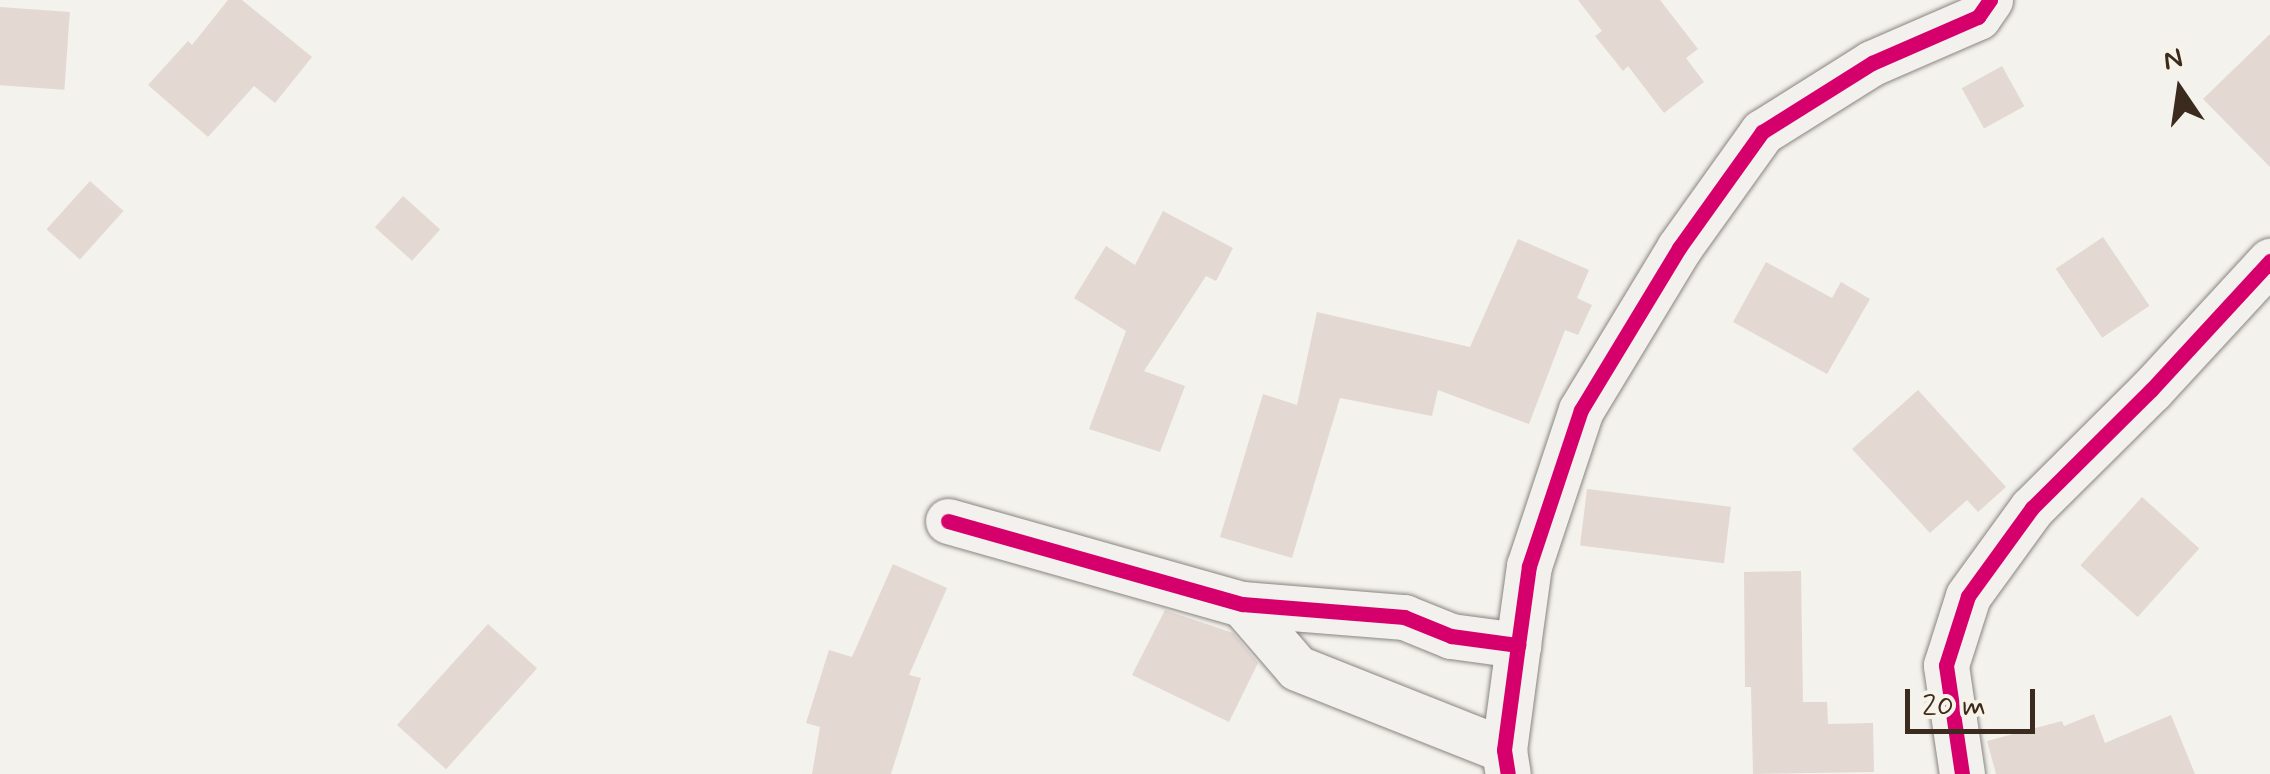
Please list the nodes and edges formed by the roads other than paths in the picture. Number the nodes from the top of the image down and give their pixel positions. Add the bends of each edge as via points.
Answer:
1 (1990, 0) edge
2 (2270, 261) edge
3 (948, 522) dead end
4 (1242, 604) junction
5 (1518, 645) junction
6 (1506, 762) edge
7 (1962, 774) edge

1 - 5 street via 1978,17 1872,63 1762,132 1678,248 1581,410 1530,566
2 - 7 street via 2032,508 1968,596 1946,665
3 - 4 street
4 - 5 street via 1404,617 1452,636
4 - 6 street via 1297,668
5 - 6 street

